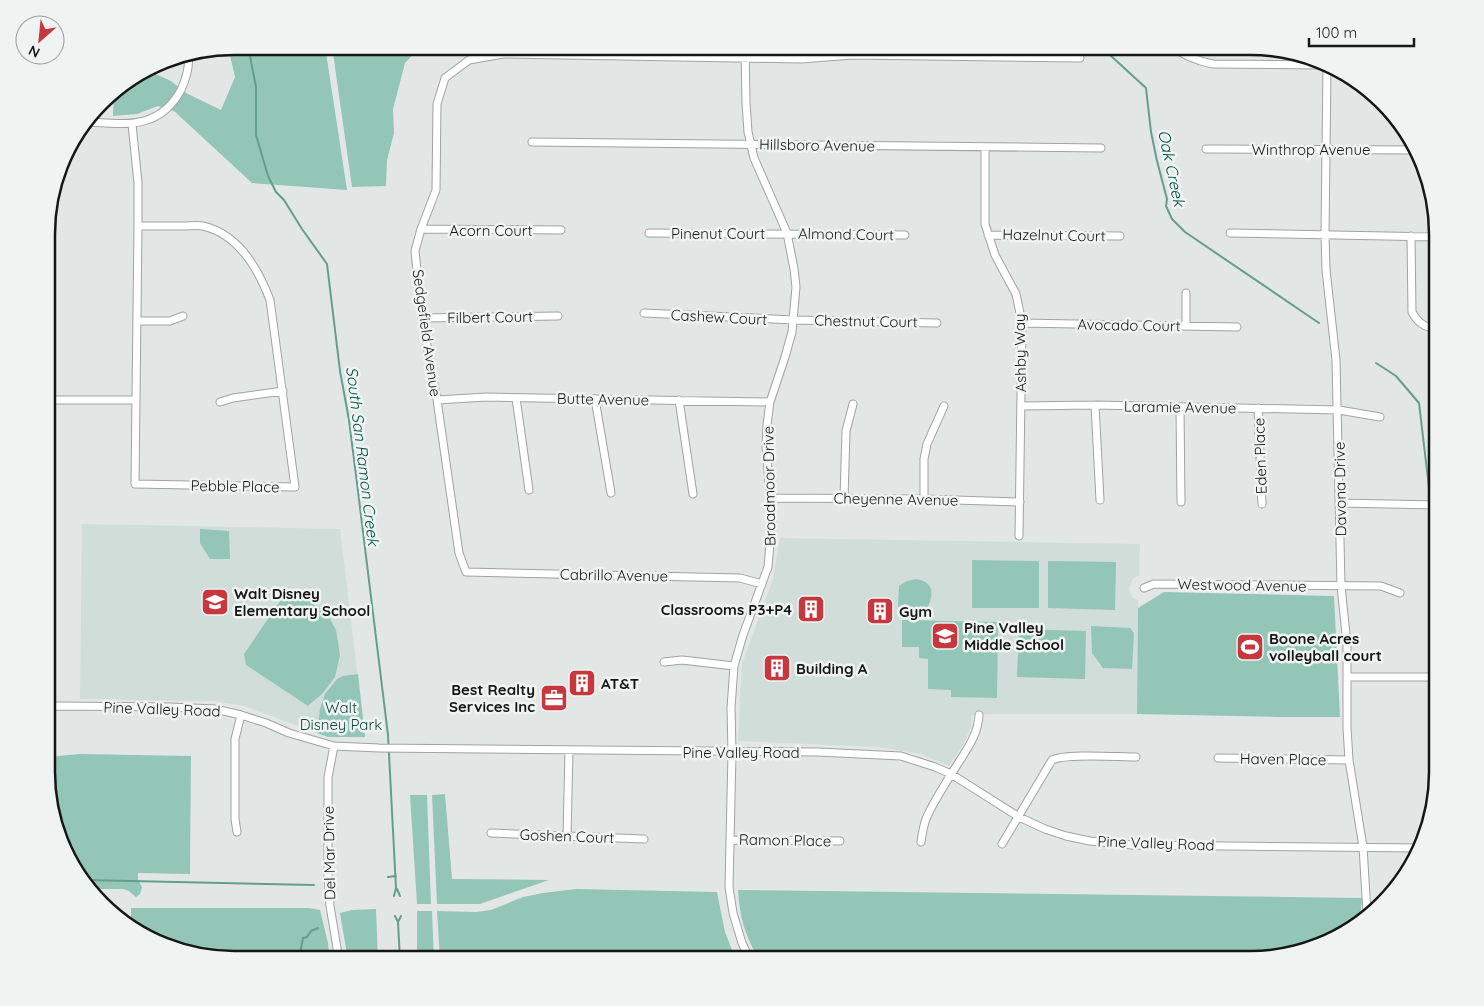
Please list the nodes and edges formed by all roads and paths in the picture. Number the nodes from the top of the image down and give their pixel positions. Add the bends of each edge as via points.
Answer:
1 (498, 55) edge
2 (564, 55) edge
3 (853, 55) joint
4 (1184, 55) edge
5 (1020, 57) joint
6 (745, 58) junction
7 (1080, 58) dead end
8 (188, 61) edge
9 (1306, 65) edge
10 (1328, 73) edge
11 (94, 122) edge
12 (132, 124) junction
13 (532, 142) dead end
14 (751, 144) junction
15 (985, 147) junction
16 (1101, 148) dead end
17 (1206, 149) dead end
18 (1326, 149) junction
19 (1408, 150) edge
20 (138, 226) junction
21 (421, 230) junction
22 (562, 230) dead end
23 (649, 233) dead end
24 (787, 233) junction
25 (1230, 233) dead end
26 (905, 235) dead end
27 (988, 235) junction
28 (1325, 235) junction
29 (1120, 236) dead end
30 (1411, 236) junction
31 (1429, 236) edge
32 (1186, 293) dead end
33 (644, 313) dead end
34 (183, 316) dead end
35 (558, 316) dead end
36 (422, 318) junction
37 (794, 320) junction
38 (137, 321) junction
39 (937, 323) dead end
40 (1022, 323) junction
41 (1186, 326) junction
42 (1236, 327) dead end
43 (1429, 328) edge
44 (283, 391) junction
45 (516, 398) junction
46 (595, 399) junction
47 (55, 400) edge
48 (136, 400) junction
49 (437, 400) junction
50 (679, 400) junction
51 (220, 402) dead end
52 (770, 402) junction
53 (853, 404) dead end
54 (1096, 405) junction
55 (944, 406) dead end
56 (1021, 406) junction
57 (1180, 407) junction
58 (1258, 408) junction
59 (1338, 410) junction
60 (1380, 417) dead end
61 (529, 490) dead end
62 (611, 492) dead end
63 (693, 494) dead end
64 (771, 498) junction
65 (844, 498) junction
66 (924, 499) junction
67 (1100, 500) dead end
68 (1020, 502) junction
69 (1181, 502) dead end
70 (1262, 504) dead end
71 (1340, 504) junction
72 (1429, 505) edge
73 (1019, 536) dead end
74 (466, 572) joint
75 (762, 584) junction
76 (1341, 586) junction
77 (1144, 588) dead end
78 (1400, 593) dead end
79 (664, 662) dead end
80 (734, 666) junction
81 (1348, 677) junction
82 (1429, 677) edge
83 (55, 706) edge
84 (241, 715) junction
85 (979, 716) dead end
86 (334, 746) junction
87 (569, 750) junction
88 (732, 752) junction
89 (1136, 757) dead end
90 (1218, 758) dead end
91 (1349, 760) junction
92 (951, 774) junction
93 (1019, 817) junction
94 (237, 832) dead end
95 (491, 833) dead end
96 (567, 837) junction
97 (644, 839) dead end
98 (730, 840) junction
99 (840, 841) dead end
100 (921, 842) dead end
101 (1002, 844) dead end
102 (1363, 847) junction
103 (1412, 848) edge
104 (1367, 908) edge
105 (338, 951) edge
106 (746, 951) edge

1 - 21 street, Sedgefield Avenue via 469,60 445,78 437,104 436,190
2 - 6 street, Sedgefield Avenue
3 - 5 street, Sedgefield Avenue
3 - 6 street, Sedgefield Avenue via 801,59
4 - 9 street via 1213,64
5 - 7 street, Sedgefield Avenue
6 - 14 street, Broadmoor Drive
8 - 12 street via 187,74 176,98 162,113
10 - 18 street, Davona Drive
11 - 12 street
12 - 20 street, Pebble Place via 138,182
13 - 14 street, Hillsboro Avenue
14 - 15 street, Hillsboro Avenue
14 - 24 street, Broadmoor Drive via 762,178
15 - 16 street, Hillsboro Avenue
15 - 27 street, Ashby Way via 985,224
17 - 18 street, Winthrop Avenue
18 - 19 street, Winthrop Avenue
18 - 28 street, Davona Drive
20 - 38 street, Pebble Place
20 - 44 street, Pebble Place via 202,226 222,233 237,244 263,280 270,300
21 - 22 street, Acorn Court
21 - 36 street, Sedgefield Avenue via 416,251
23 - 24 street, Pinenut Court
24 - 26 street, Almond Court
24 - 37 street, Broadmoor Drive via 796,287
25 - 28 street
27 - 29 street, Hazelnut Court
27 - 40 street, Ashby Way via 1016,294
28 - 30 street
28 - 59 street, Davona Drive
30 - 31 street
30 - 43 street via 1412,312 1416,320
32 - 41 street
33 - 37 street, Cashew Court
34 - 38 street via 170,321
35 - 36 street, Filbert Court
36 - 49 street, Sedgefield Avenue
37 - 39 street, Chestnut Court
37 - 52 street, Broadmoor Drive via 786,357
38 - 48 street, Pebble Place
40 - 41 street, Avocado Court
40 - 56 street, Ashby Way
41 - 42 street, Avocado Court
44 - 48 street, Pebble Place via 295,487 135,484
44 - 51 street
45 - 46 street, Butte Avenue
45 - 49 street, Butte Avenue
45 - 61 street
46 - 50 street, Butte Avenue
46 - 62 street
47 - 48 street
49 - 74 street, Sedgefield Avenue via 459,553
50 - 52 street, Butte Avenue
50 - 63 street
52 - 64 street, Broadmoor Drive via 766,446
53 - 65 street via 846,431
54 - 56 street, Laramie Avenue
54 - 57 street, Laramie Avenue
54 - 67 street
55 - 66 street via 927,444
56 - 68 street, Ashby Way
57 - 58 street, Laramie Avenue
57 - 69 street
58 - 59 street, Laramie Avenue
58 - 70 street, Eden Place
59 - 60 street, Laramie Avenue
59 - 71 street, Davona Drive
64 - 65 street, Cheyenne Avenue
64 - 75 street, Broadmoor Drive via 771,546
65 - 66 street, Cheyenne Avenue
66 - 68 street, Cheyenne Avenue
68 - 73 street, Ashby Way
71 - 72 street
71 - 76 street, Davona Drive
74 - 75 street, Cabrillo Avenue via 740,578
75 - 80 street, Broadmoor Drive
76 - 77 street, Westwood Avenue via 1154,584
76 - 78 street, Westwood Avenue via 1381,586
76 - 81 street, Davona Drive
79 - 80 street via 682,660
80 - 88 street, Broadmoor Drive
81 - 82 street
81 - 91 street, Davona Drive
83 - 84 street, Pine Valley Road via 170,707
84 - 86 street, Pine Valley Road
84 - 94 street via 235,739
85 - 92 street via 972,741
86 - 87 street, Pine Valley Road
86 - 105 street, Del Mar Drive via 328,777 328,876
87 - 88 street, Pine Valley Road
87 - 96 street
88 - 92 street, Pine Valley Road via 901,756
88 - 98 street, Broadmoor Drive
89 - 93 street via 1052,760
90 - 91 street, Haven Place
91 - 102 street, Davona Drive
92 - 93 street, Pine Valley Road
92 - 100 street via 926,818
93 - 101 street
93 - 102 street, Pine Valley Road via 1066,836 1132,845
95 - 96 street, Goshen Court
96 - 97 street, Goshen Court
98 - 99 street, Ramon Place
98 - 106 street, Broadmoor Drive via 733,913
102 - 103 street, Pine Valley Road
102 - 104 street, Davona Drive

